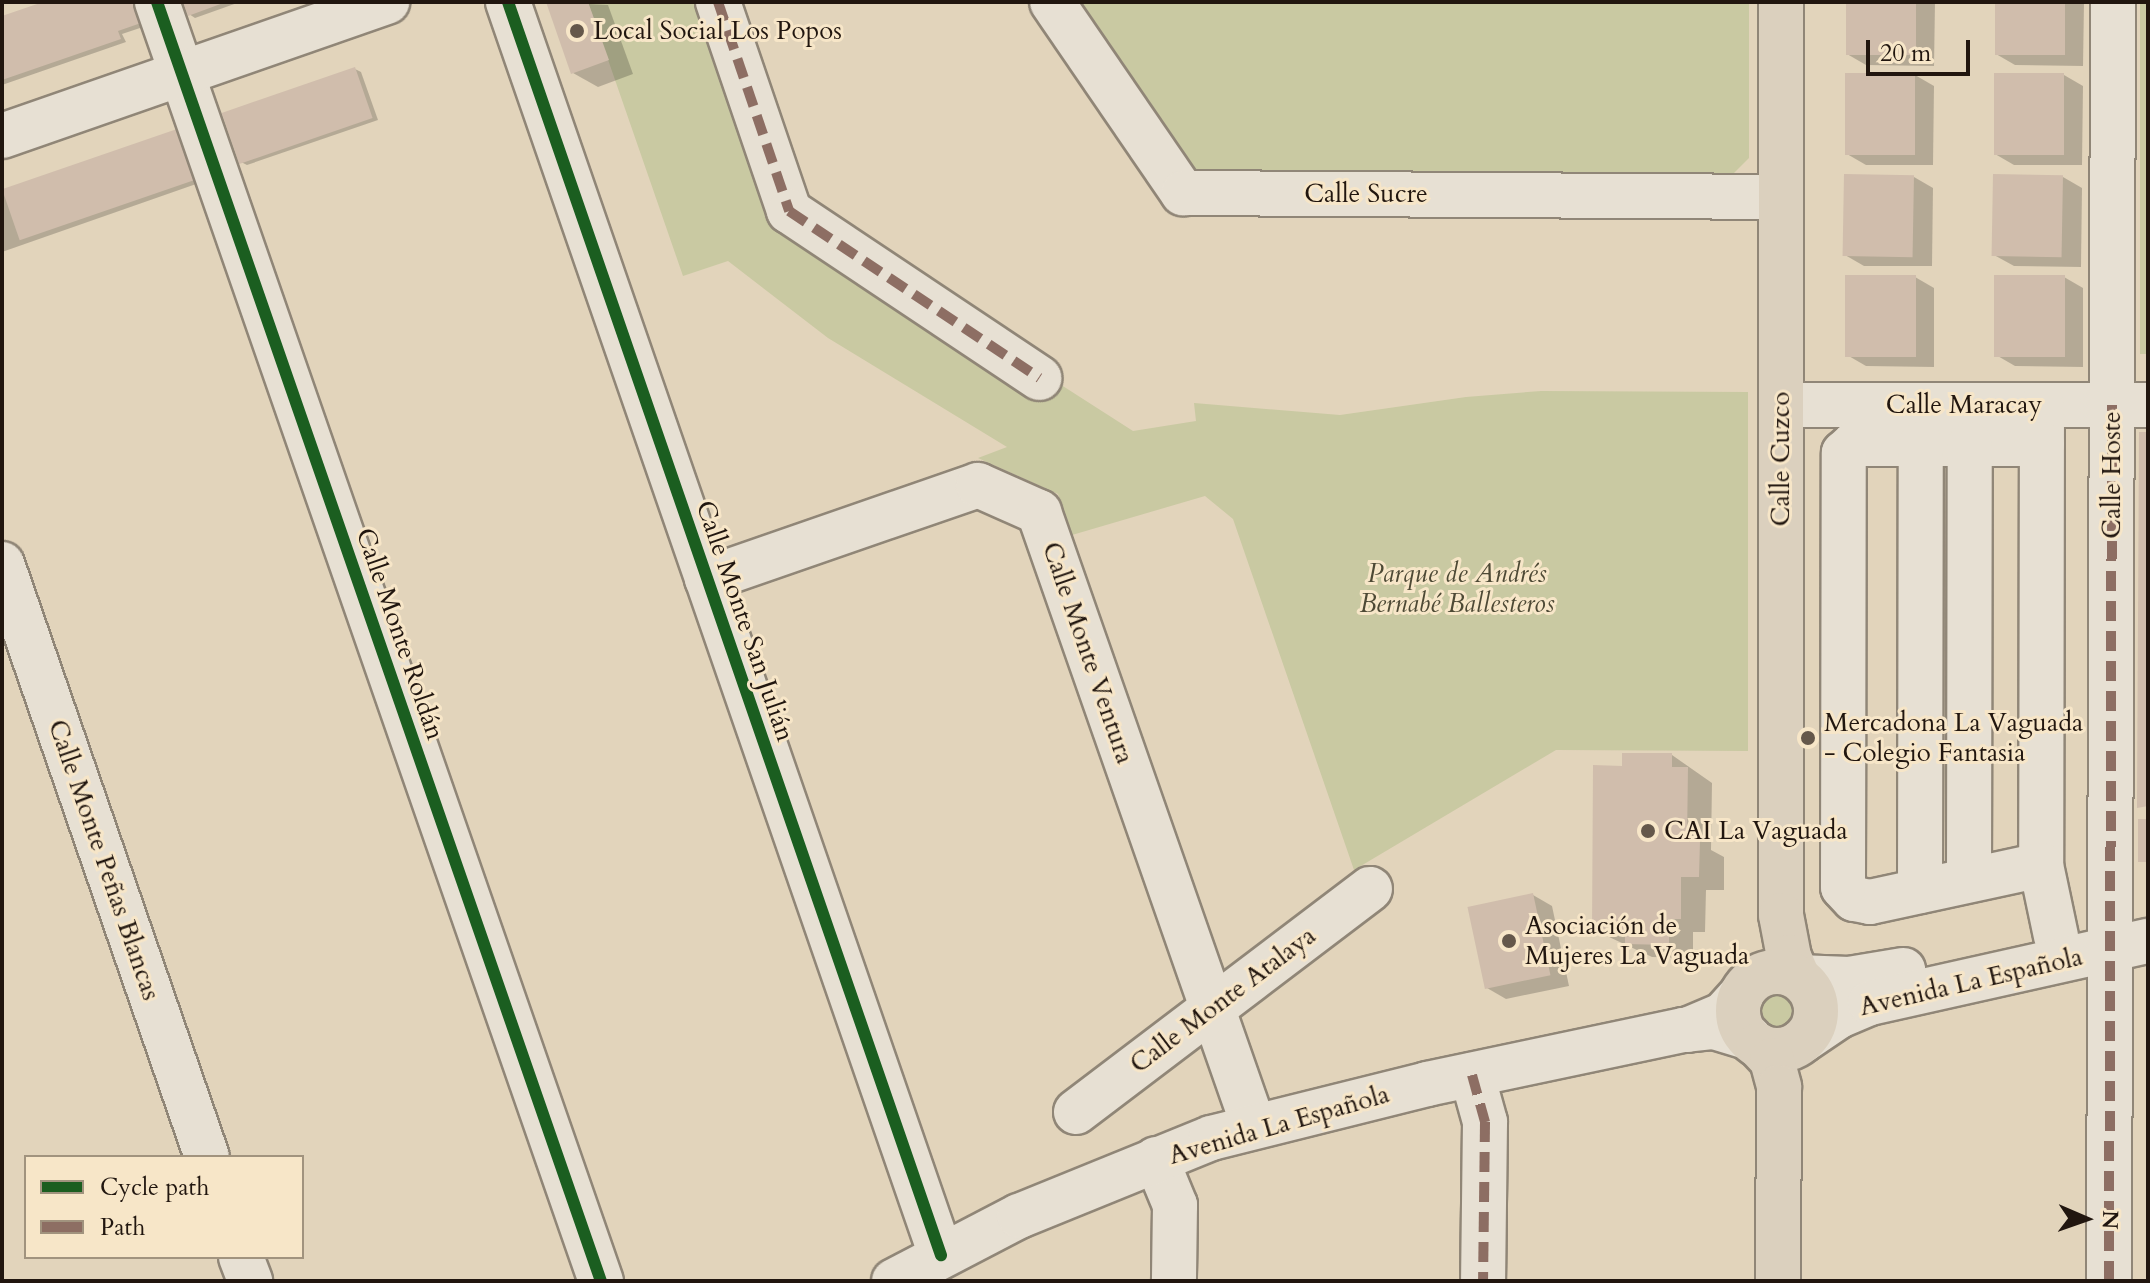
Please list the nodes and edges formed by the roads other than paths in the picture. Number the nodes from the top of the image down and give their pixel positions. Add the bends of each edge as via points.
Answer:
1 (157, 2) edge
2 (387, 2) edge
3 (508, 2) edge
4 (718, 2) edge
5 (1052, 2) edge
6 (1781, 2) edge
7 (2113, 2) edge
8 (182, 73) junction
9 (2, 136) edge
10 (1780, 197) junction
11 (1039, 378) dead end
12 (1781, 405) junction
13 (2130, 405) edge
14 (2042, 425) junction
15 (1921, 444) junction
16 (1970, 444) junction
17 (2, 564) edge
18 (707, 579) junction
19 (2041, 865) junction
20 (1969, 880) junction
21 (1370, 889) dead end
22 (1920, 891) junction
23 (1781, 915) junction
24 (2130, 933) edge
25 (2056, 936) junction
26 (1798, 977) junction
27 (1745, 989) junction
28 (1212, 1009) junction
29 (1684, 1030) junction
30 (1753, 1041) junction
31 (1802, 1041) junction
32 (1472, 1075) junction
33 (1779, 1087) junction
34 (1076, 1112) dead end
35 (1254, 1127) junction
36 (206, 1155) edge
37 (1156, 1159) junction
38 (941, 1255) junction
39 (242, 1259) edge
40 (250, 1281) edge
41 (601, 1281) edge
42 (894, 1281) edge
43 (1174, 1281) edge
44 (1483, 1281) edge
45 (1778, 1281) edge
46 (2109, 1281) edge

1 - 8 street, Calle Monte Roldán
2 - 8 street
3 - 18 street, Calle Monte San Julián
4 - 11 street via 789,211
5 - 10 street, Calle Sucre via 1183,193
6 - 10 main road, Calle Cuzco
7 - 13 street, Calle Hoste
8 - 9 street
8 - 41 street, Calle Monte Roldán
10 - 12 main road, Calle Cuzco
12 - 14 street, Calle Maracay
12 - 23 main road, Calle Cuzco
13 - 14 street, Calle Maracay
13 - 24 street, Calle Hoste
14 - 16 street
14 - 19 street
15 - 16 street
15 - 22 street
15 - 22 street via 1854,444 1844,453 1843,887 1854,899 1870,902
16 - 20 street
17 - 36 street, Calle Monte Peñas Blancas
18 - 28 street, Calle Monte Ventura via 978,485 1039,512
18 - 38 street, Calle Monte San Julián
19 - 20 street
19 - 25 street
20 - 22 street
21 - 28 street, Calle Monte Atalaya
23 - 26 main road, Calle Cuzco
23 - 27 main road, Calle Cuzco via 1774,950
24 - 25 street, Avenida La Española
24 - 31 street, Avenida La Española via 1870,1003
24 - 46 street, Calle Hoste
25 - 26 street, Avenida La Española via 1866,977
26 - 27 main road via 1779,971 1758,977
26 - 31 main road via 1814,995 1817,1008 1816,1021
27 - 29 street, Avenida La Española via 1723,1015
27 - 30 main road via 1739,1017
28 - 34 street, Calle Monte Atalaya
28 - 35 street, Calle Monte Ventura
29 - 30 street, Avenida La Española via 1714,1027
29 - 32 street, Avenida La Española
30 - 31 main road via 1781,1050
30 - 33 main road via 1772,1060
31 - 33 main road via 1786,1059
32 - 35 street, Avenida La Española
32 - 44 street via 1485,1122
33 - 45 main road
35 - 37 street, Avenida La Española
37 - 38 street, Avenida La Española
37 - 43 street via 1175,1205
38 - 42 street, Avenida La Española
39 - 40 street

